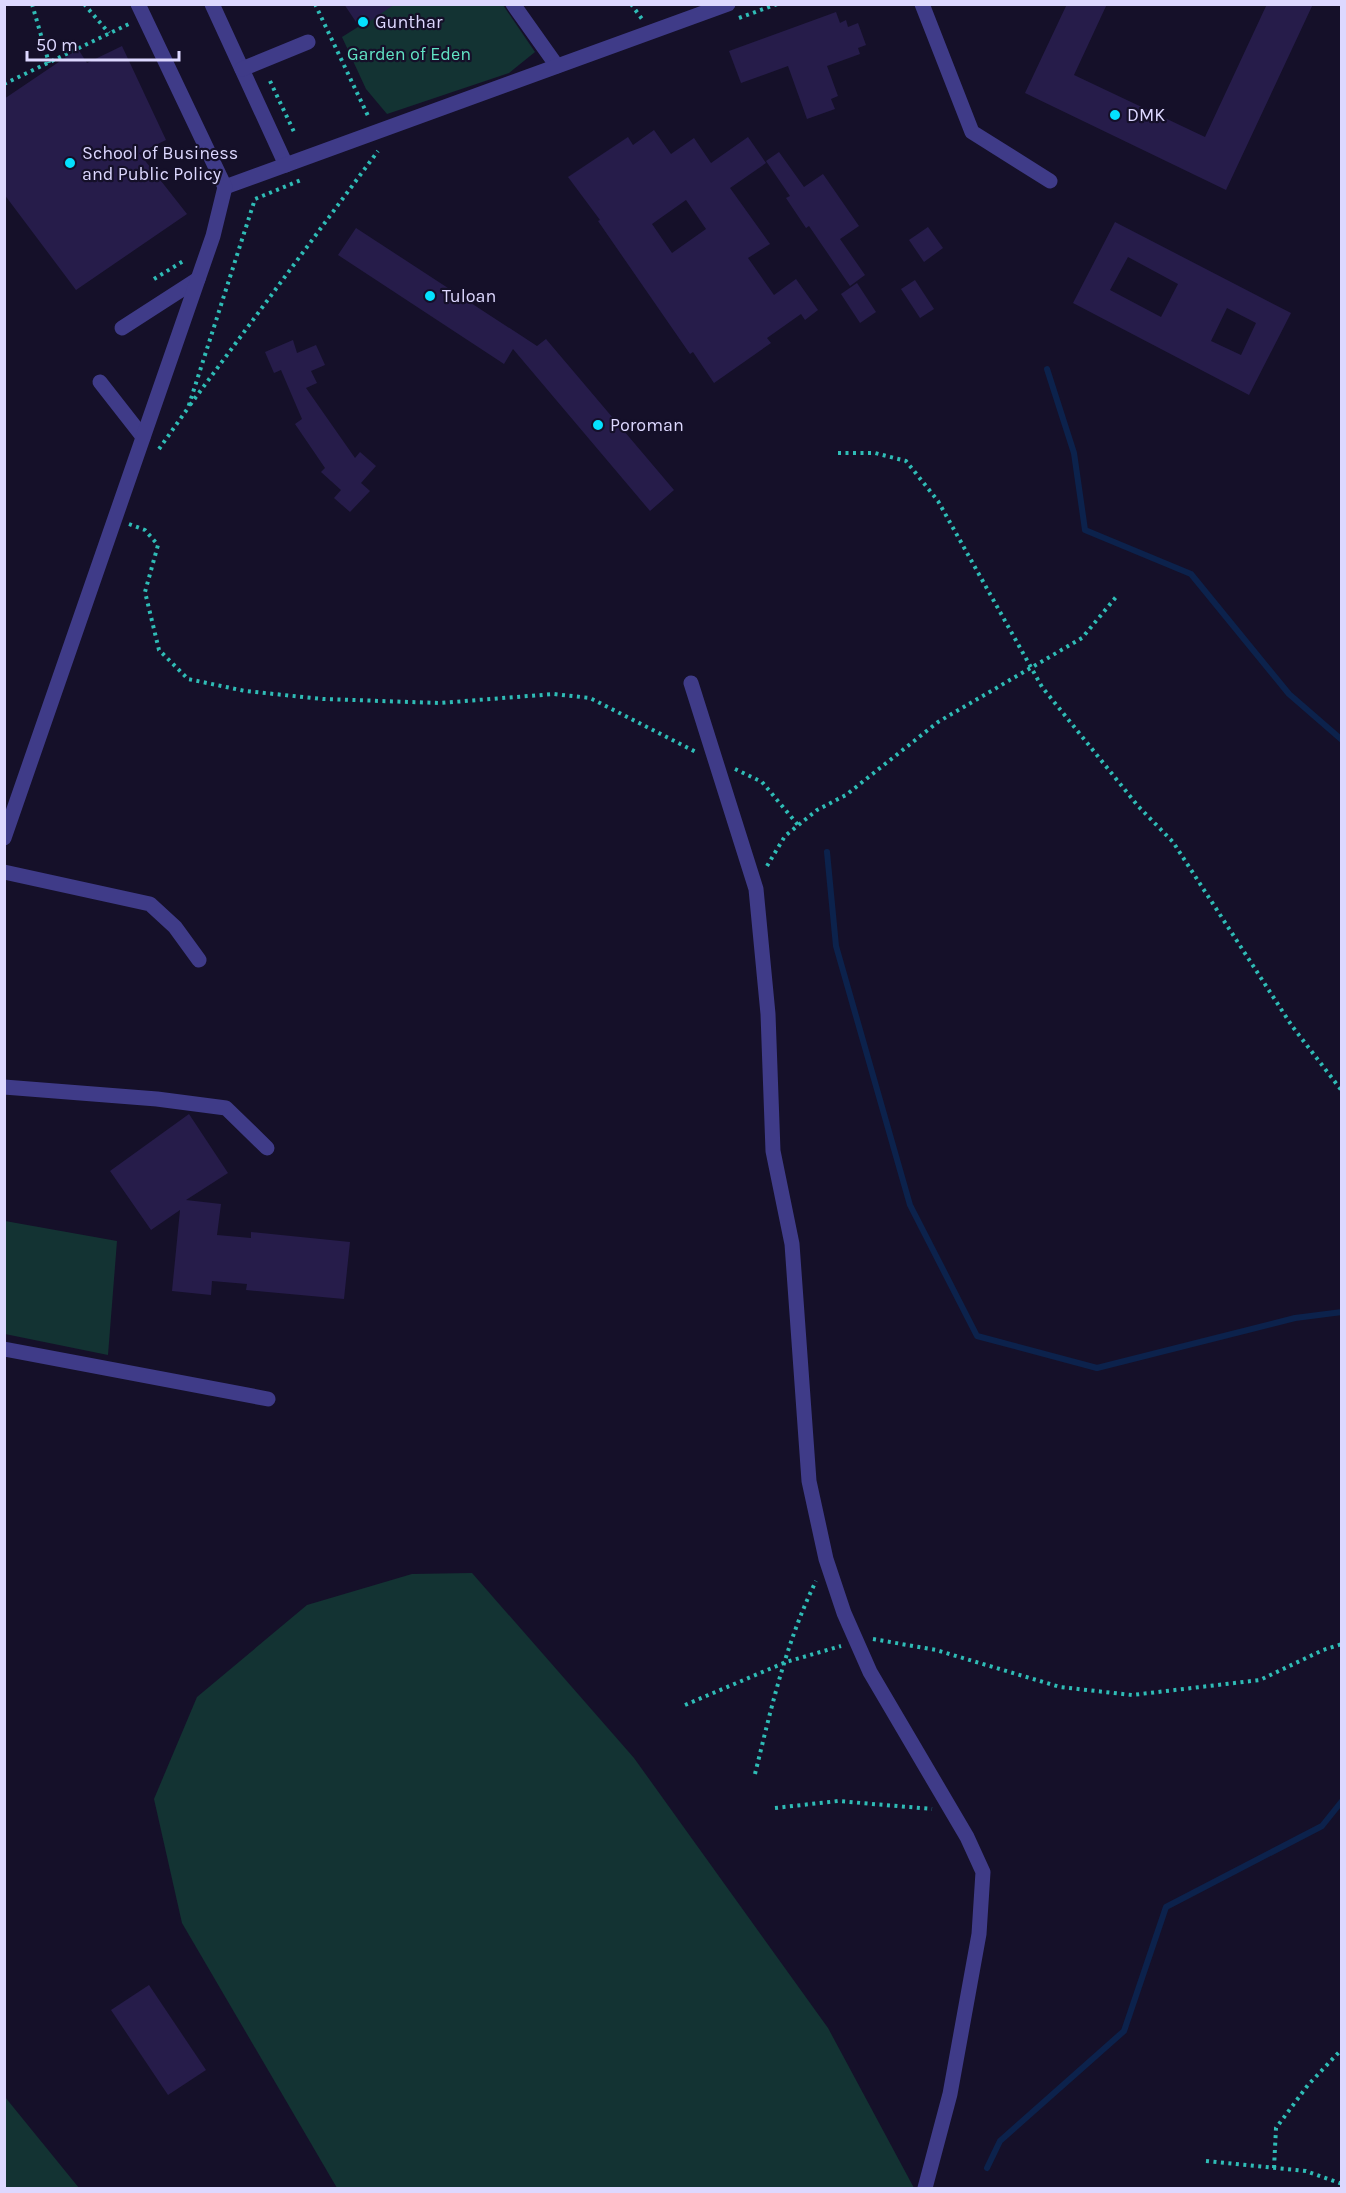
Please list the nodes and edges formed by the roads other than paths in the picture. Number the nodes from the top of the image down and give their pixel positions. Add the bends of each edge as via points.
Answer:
1 (212, 4) edge
2 (513, 4) edge
3 (728, 4) edge
4 (922, 4) edge
5 (134, 9) edge
6 (308, 42) dead end
7 (556, 66) junction
8 (242, 69) junction
9 (286, 165) junction
10 (1050, 181) dead end
11 (225, 187) junction
12 (198, 279) junction
13 (122, 328) dead end
14 (100, 382) dead end
15 (143, 437) junction
16 (691, 682) dead end
17 (4, 838) edge
18 (4, 872) edge
19 (199, 960) dead end
20 (4, 1087) edge
21 (267, 1148) dead end
22 (4, 1349) edge
23 (268, 1399) dead end
24 (925, 2188) edge

1 - 8 street
2 - 7 street
3 - 7 street
4 - 10 street via 972,132
5 - 11 street
6 - 8 street
7 - 9 street
8 - 9 street
9 - 11 street
11 - 12 street
12 - 13 street
12 - 15 street
14 - 15 street
15 - 17 street
16 - 24 street via 756,889 768,1014 772,1151 792,1244 809,1481 826,1559 870,1672 967,1837 983,1872 980,1934 950,2094
18 - 19 street via 150,904 175,927
20 - 21 street via 226,1108
22 - 23 street

